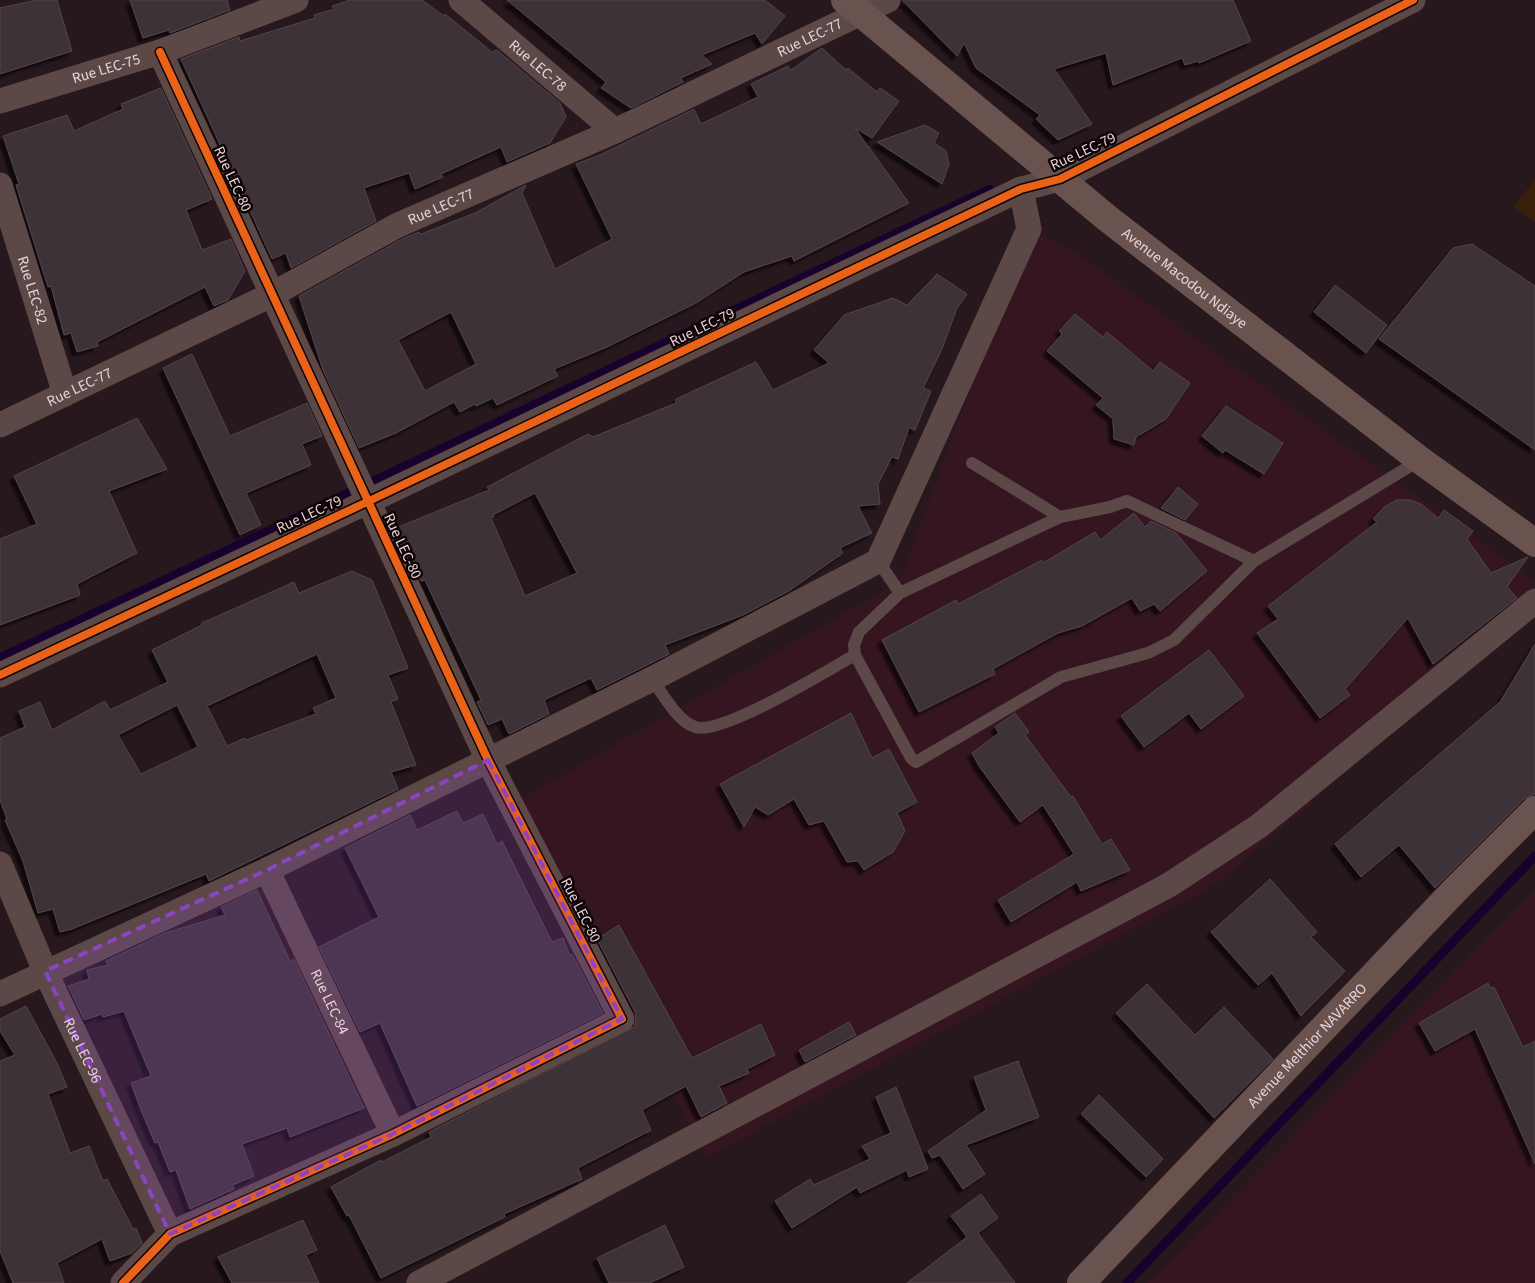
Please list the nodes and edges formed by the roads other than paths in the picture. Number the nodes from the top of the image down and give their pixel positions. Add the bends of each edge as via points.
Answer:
1 (296, 0) edge
2 (461, 0) edge
3 (888, 0) edge
4 (1413, 0) edge
5 (853, 7) edge
6 (160, 52) junction
7 (0, 101) edge
8 (615, 132) junction
9 (1060, 179) junction
10 (0, 185) edge
11 (1021, 189) junction
12 (272, 295) junction
13 (65, 394) junction
14 (0, 425) edge
15 (1420, 460) junction
16 (972, 463) dead end
17 (367, 502) junction
18 (1060, 517) junction
19 (1535, 543) edge
20 (1254, 560) junction
21 (878, 561) junction
22 (900, 593) junction
23 (1535, 600) edge
24 (855, 655) junction
25 (0, 675) edge
26 (652, 679) junction
27 (488, 760) junction
28 (1535, 810) edge
29 (0, 864) edge
30 (267, 870) junction
31 (45, 971) junction
32 (0, 994) edge
33 (393, 1134) junction
34 (170, 1234) junction
35 (122, 1283) edge
36 (419, 1283) edge
37 (1081, 1283) edge

1 - 6 street, Rue LEC-75
2 - 8 street, Rue LEC-78
3 - 5 street, Rue LEC-77
4 - 9 street, Rue LEC-79
5 - 8 street, Rue LEC-77
5 - 9 street, Avenue Macodou Ndiaye
6 - 7 street, Rue LEC-75
6 - 12 street, Rue LEC-80
8 - 12 street, Rue LEC-77 via 398,225
9 - 11 street, Rue LEC-79
9 - 15 street, Avenue Macodou Ndiaye
10 - 13 street, Rue LEC-82
11 - 17 street, Rue LEC-79
11 - 21 street via 1029,229
12 - 13 street, Rue LEC-77
12 - 17 street, Rue LEC-80
13 - 14 street, Rue LEC-77
15 - 19 street, Avenue Macodou Ndiaye
15 - 20 lane
16 - 18 lane
17 - 25 street, Rue LEC-79
17 - 27 street, Rue LEC-80
18 - 20 lane via 1127,501
18 - 22 lane
20 - 24 lane via 1174,640 1148,654 1060,677 916,762
21 - 22 lane
21 - 26 street
22 - 24 lane via 859,632 854,644
23 - 36 street via 1259,826 1176,881
24 - 26 lane via 757,709 706,728 695,727 684,720
26 - 27 street
27 - 30 street
27 - 33 street, Rue LEC-80 via 622,1019
28 - 37 street, Avenue Melthior NAVARRO
29 - 31 street, Rue LEC-96
30 - 31 street
30 - 33 street, Rue LEC-84
31 - 32 street
31 - 34 street, Rue LEC-96
33 - 34 street
34 - 35 street

